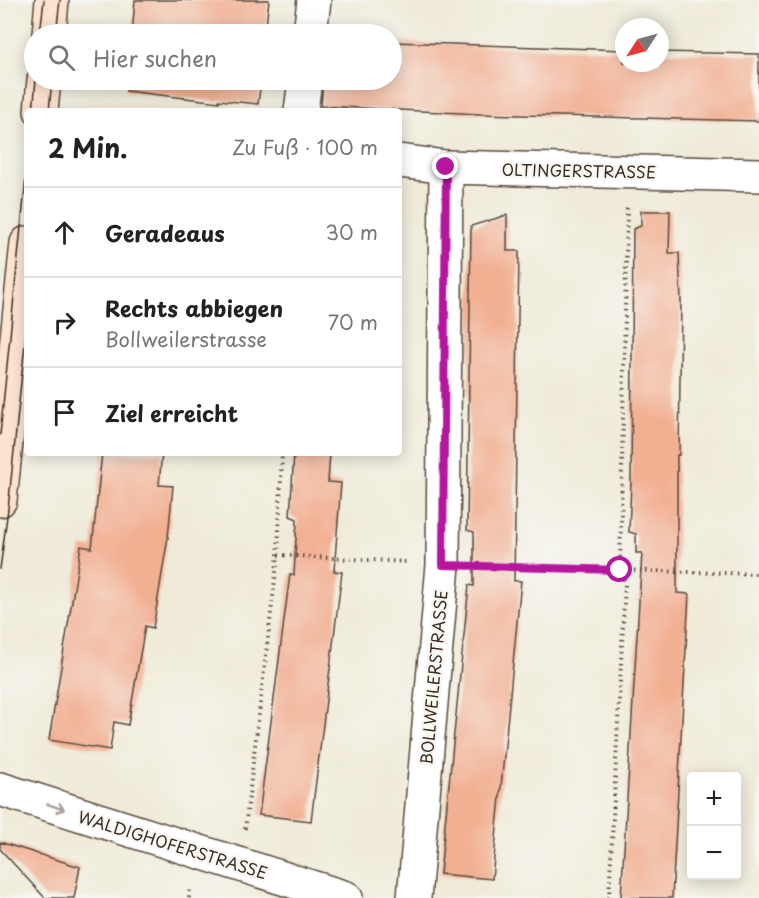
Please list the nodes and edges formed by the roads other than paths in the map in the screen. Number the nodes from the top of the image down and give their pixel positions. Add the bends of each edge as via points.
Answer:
1 (52, 0) edge
2 (314, 0) edge
3 (50, 24) edge
4 (311, 24) edge
5 (43, 90) edge
6 (303, 90) edge
7 (41, 108) edge
8 (301, 108) edge
9 (402, 161) edge
10 (446, 167) junction
11 (759, 175) edge
12 (24, 272) edge
13 (0, 500) edge
14 (0, 789) edge
15 (346, 898) edge
16 (414, 898) edge

1 - 3 main road
2 - 4 street
5 - 7 main road
6 - 8 street
9 - 10 street, OLTINGERSTRASSE
10 - 11 street, OLTINGERSTRASSE
10 - 16 street, BOLLWEILERSTRASSE via 443,565
12 - 13 main road
14 -> 15 street, WALDIGHOFERSTRASSE

